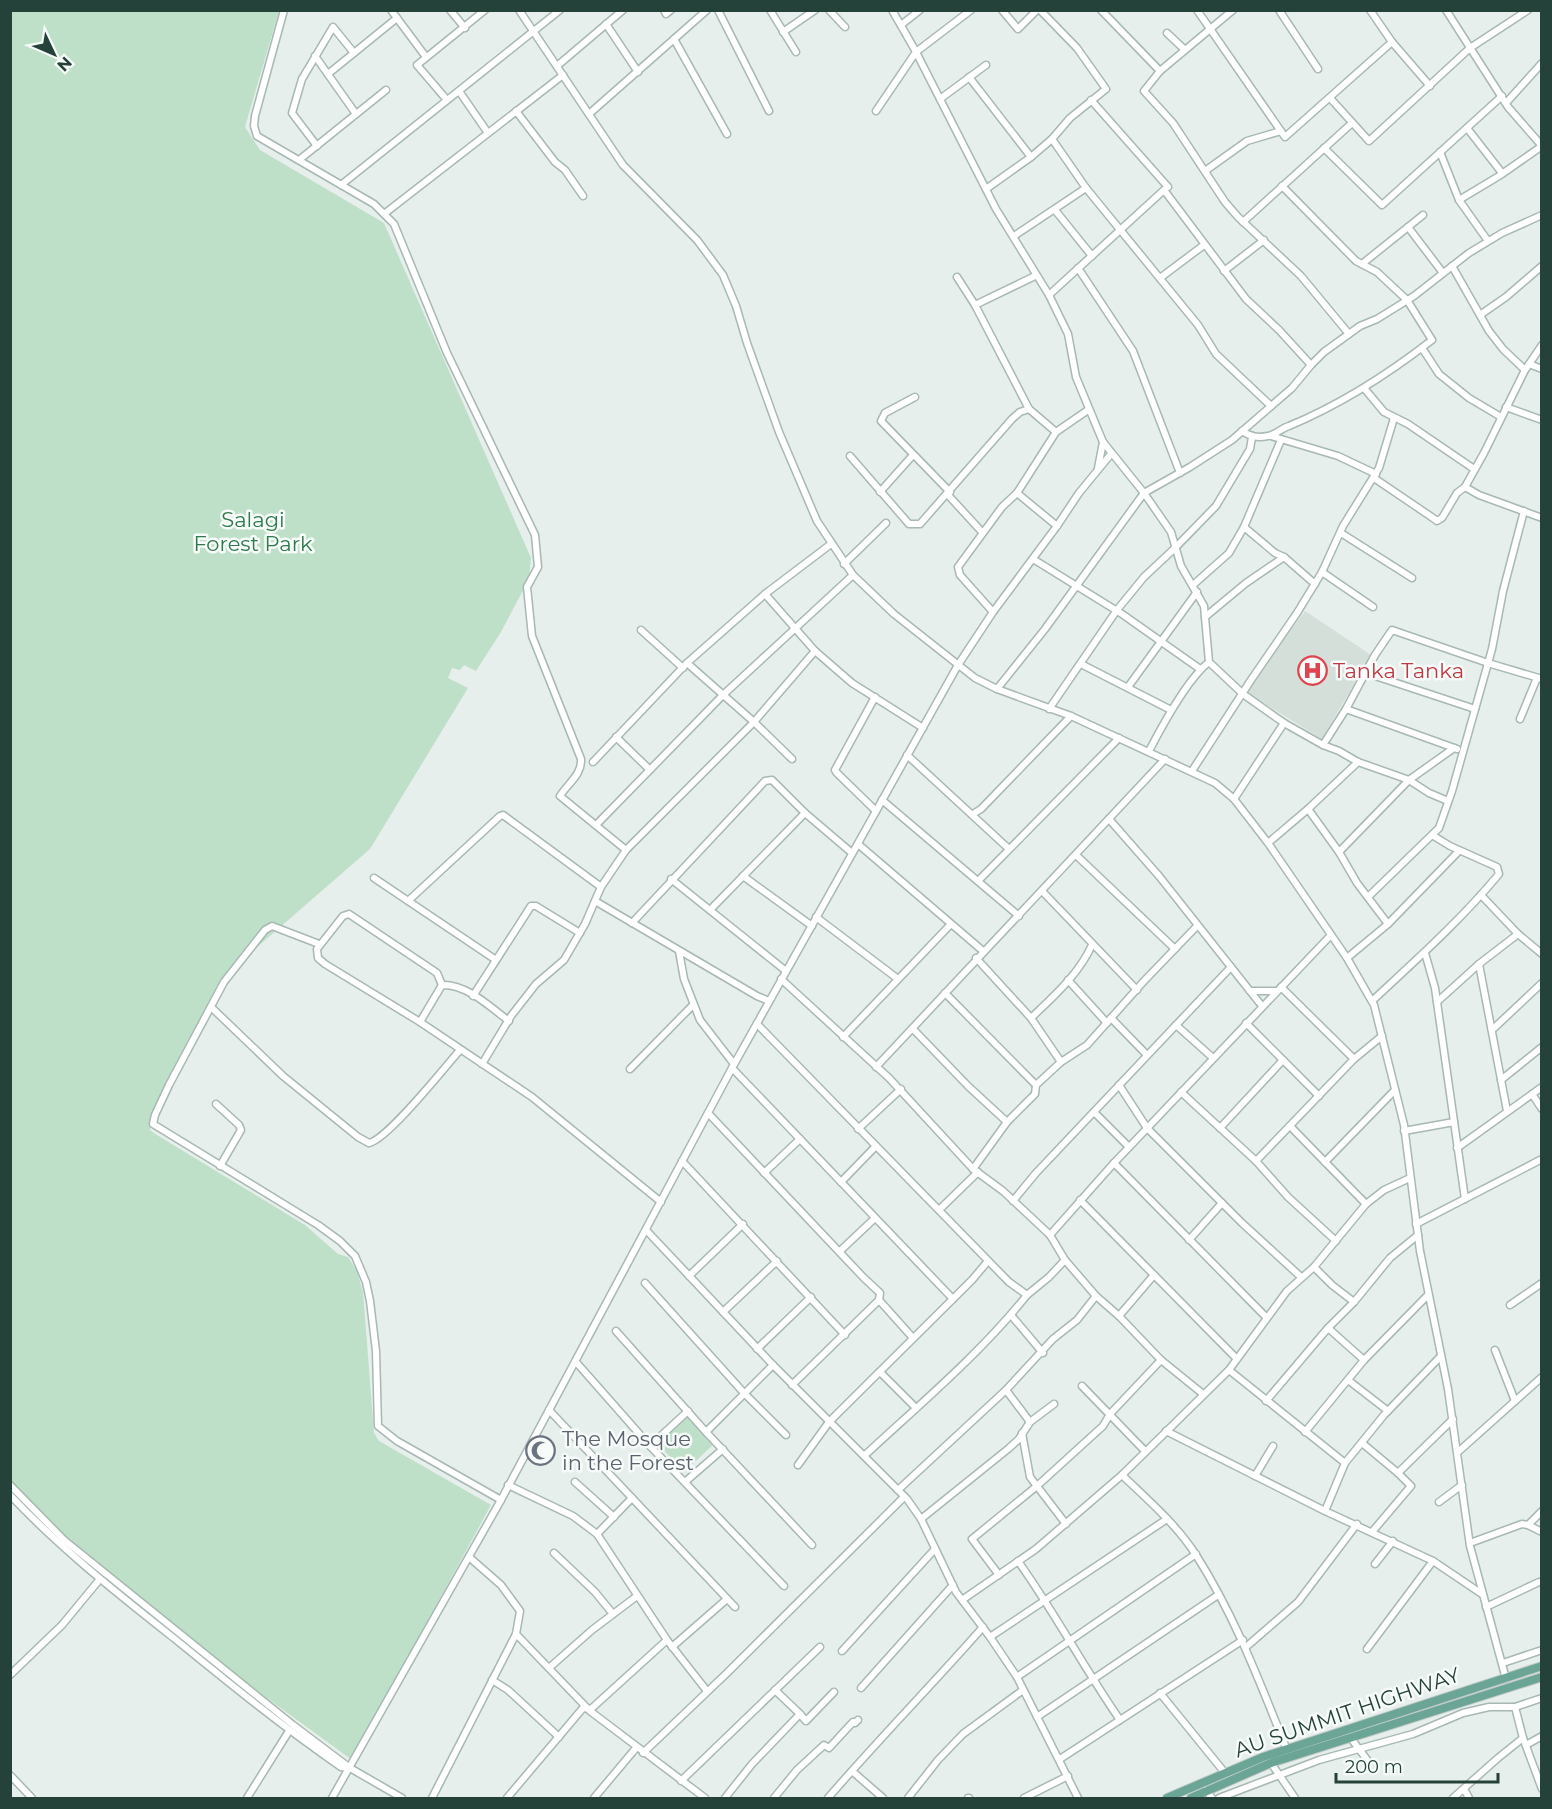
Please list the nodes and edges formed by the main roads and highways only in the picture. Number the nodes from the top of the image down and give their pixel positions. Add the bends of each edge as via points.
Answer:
1 (1542, 1666) edge
2 (1542, 1677) edge
3 (1167, 1798) edge
4 (1191, 1798) edge

1 - 3 main road, AU SUMMIT HIGHWAY via 1287,1750
2 - 4 main road, AU SUMMIT HIGHWAY via 1271,1763

